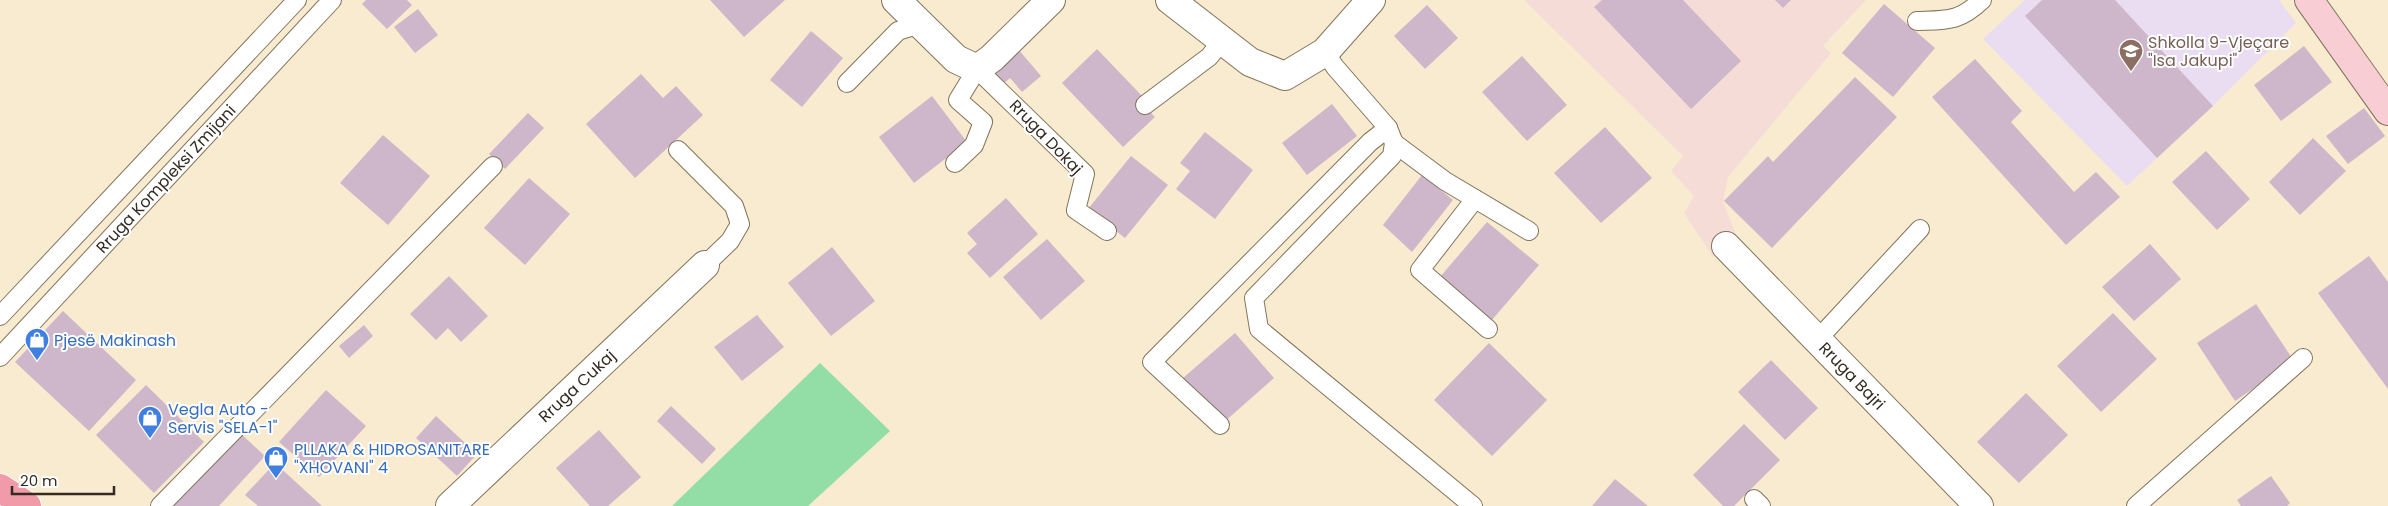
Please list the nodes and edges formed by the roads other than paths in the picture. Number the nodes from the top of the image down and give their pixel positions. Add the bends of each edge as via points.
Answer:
1 (297, 0) edge
2 (332, 0) edge
3 (896, 0) edge
4 (1051, 0) edge
5 (1170, 0) edge
6 (1371, 0) edge
7 (1982, 0) edge
8 (2309, 0) edge
9 (1918, 21) dead end
10 (920, 24) junction
11 (1222, 40) junction
12 (1325, 52) junction
13 (977, 69) junction
14 (847, 83) dead end
15 (1145, 105) dead end
16 (2388, 111) edge
17 (1391, 142) junction
18 (678, 150) dead end
19 (955, 163) dead end
20 (493, 166) dead end
21 (1475, 199) junction
22 (1920, 229) dead end
23 (1107, 231) dead end
24 (1530, 231) dead end
25 (1726, 246) dead end
26 (705, 265) joint
27 (0, 316) edge
28 (1488, 329) dead end
29 (1816, 340) junction
30 (0, 357) edge
31 (2303, 358) dead end
32 (1220, 425) dead end
33 (0, 488) edge
34 (27, 506) edge
35 (160, 506) edge
36 (450, 506) edge
37 (1473, 506) edge
38 (1979, 506) edge
39 (2136, 506) edge

1 - 27 lane
2 - 30 lane, Rruga Kompleksi Zmijani
3 - 10 street, Rruga Dokaj
4 - 13 street
5 - 11 street
6 - 12 street
7 - 9 lane via 1952,20
8 - 16 street
10 - 13 street, Rruga Dokaj via 956,59
10 - 14 lane via 898,31
11 - 12 street via 1250,62 1285,76
11 - 15 lane via 1209,57
12 - 17 lane
13 - 19 lane via 958,100 984,122 974,145
13 - 23 lane, Rruga Dokaj via 1085,174 1076,210
17 - 21 lane
17 - 32 lane via 1370,142 1152,362
17 - 37 lane via 1254,298 1258,329
18 - 26 lane via 734,206 740,224 730,240
20 - 35 lane
21 - 24 lane
21 - 28 lane via 1420,270
22 - 29 lane
25 - 29 street, Rruga Bajri
26 - 36 street, Rruga Cukaj
29 - 38 street, Rruga Bajri
31 - 39 lane
33 - 34 main road

